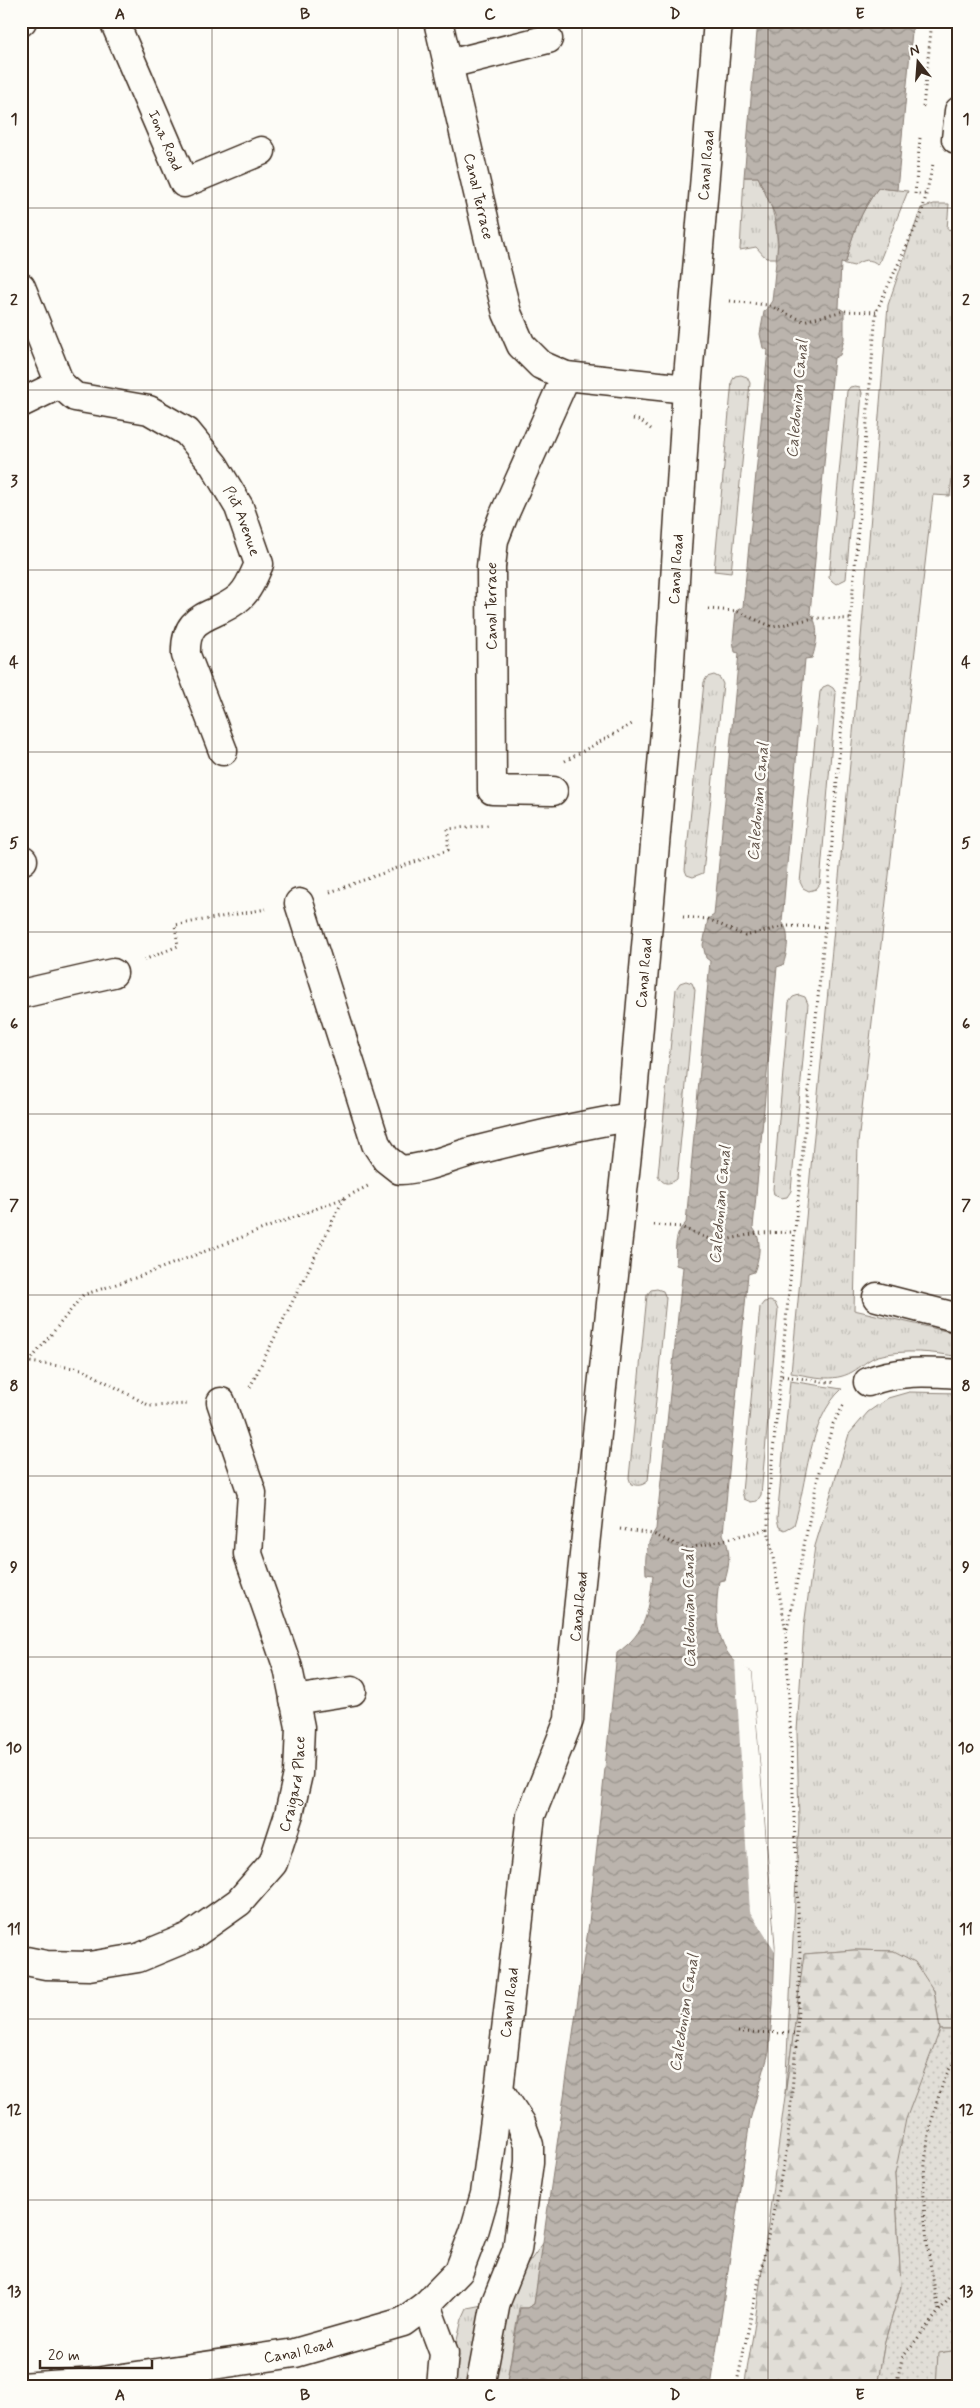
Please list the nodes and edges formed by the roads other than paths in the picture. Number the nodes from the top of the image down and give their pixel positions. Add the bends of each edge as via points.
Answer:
1 (114, 21) edge
2 (438, 21) edge
3 (718, 21) edge
4 (548, 38) dead end
5 (449, 64) junction
6 (959, 111) edge
7 (956, 140) road end
8 (261, 151) dead end
9 (21, 287) edge
10 (566, 376) junction
11 (60, 384) junction
12 (687, 389) junction
13 (21, 403) edge
14 (223, 751) dead end
15 (553, 791) road end
16 (299, 904) road end
17 (113, 973) road end
18 (21, 994) edge
19 (631, 1117) junction
20 (877, 1297) dead end
21 (959, 1318) edge
22 (959, 1374) edge
23 (868, 1382) road end
24 (220, 1402) road end
25 (352, 1691) dead end
26 (294, 1700) junction
27 (21, 1960) edge
28 (499, 2090) junction
29 (426, 2305) junction
30 (22, 2387) edge
31 (441, 2387) edge
32 (480, 2387) edge

1 - 8 street, Iona Road via 184,183
2 - 5 street, Canal Terrace
3 - 12 street, Canal Road
4 - 5 street
5 - 10 street, Canal Terrace via 507,313 522,345 541,364
6 - 7 street
9 - 11 street
10 - 12 street, Canal Terrace
10 - 15 street, Canal Terrace via 503,517 494,540 491,567 492,790
11 - 13 street
11 - 14 street, Pict Avenue via 75,397 149,410 187,432 214,464 239,507 259,564 240,597 200,620 190,628 185,639 186,655
12 - 19 street, Canal Road via 667,708
16 - 19 street via 376,1144 386,1159 400,1170 418,1169 472,1152
17 - 18 street
19 - 28 street, Canal Road via 570,1676 569,1720 531,1815
20 - 21 street
22 - 23 street via 922,1372 884,1376
24 - 26 street, Craigard Place via 252,1493 248,1554 288,1668
25 - 26 street
26 - 27 street, Craigard Place via 300,1727 298,1774 289,1814 273,1863 239,1902 191,1936 138,1958 89,1966 46,1965
28 - 29 street, Canal Road via 485,2194 474,2232 459,2271
28 - 32 street via 521,2123 529,2162 517,2250 496,2302
29 - 30 street, Canal Road via 403,2322 295,2353 95,2382
29 - 31 street via 444,2353

